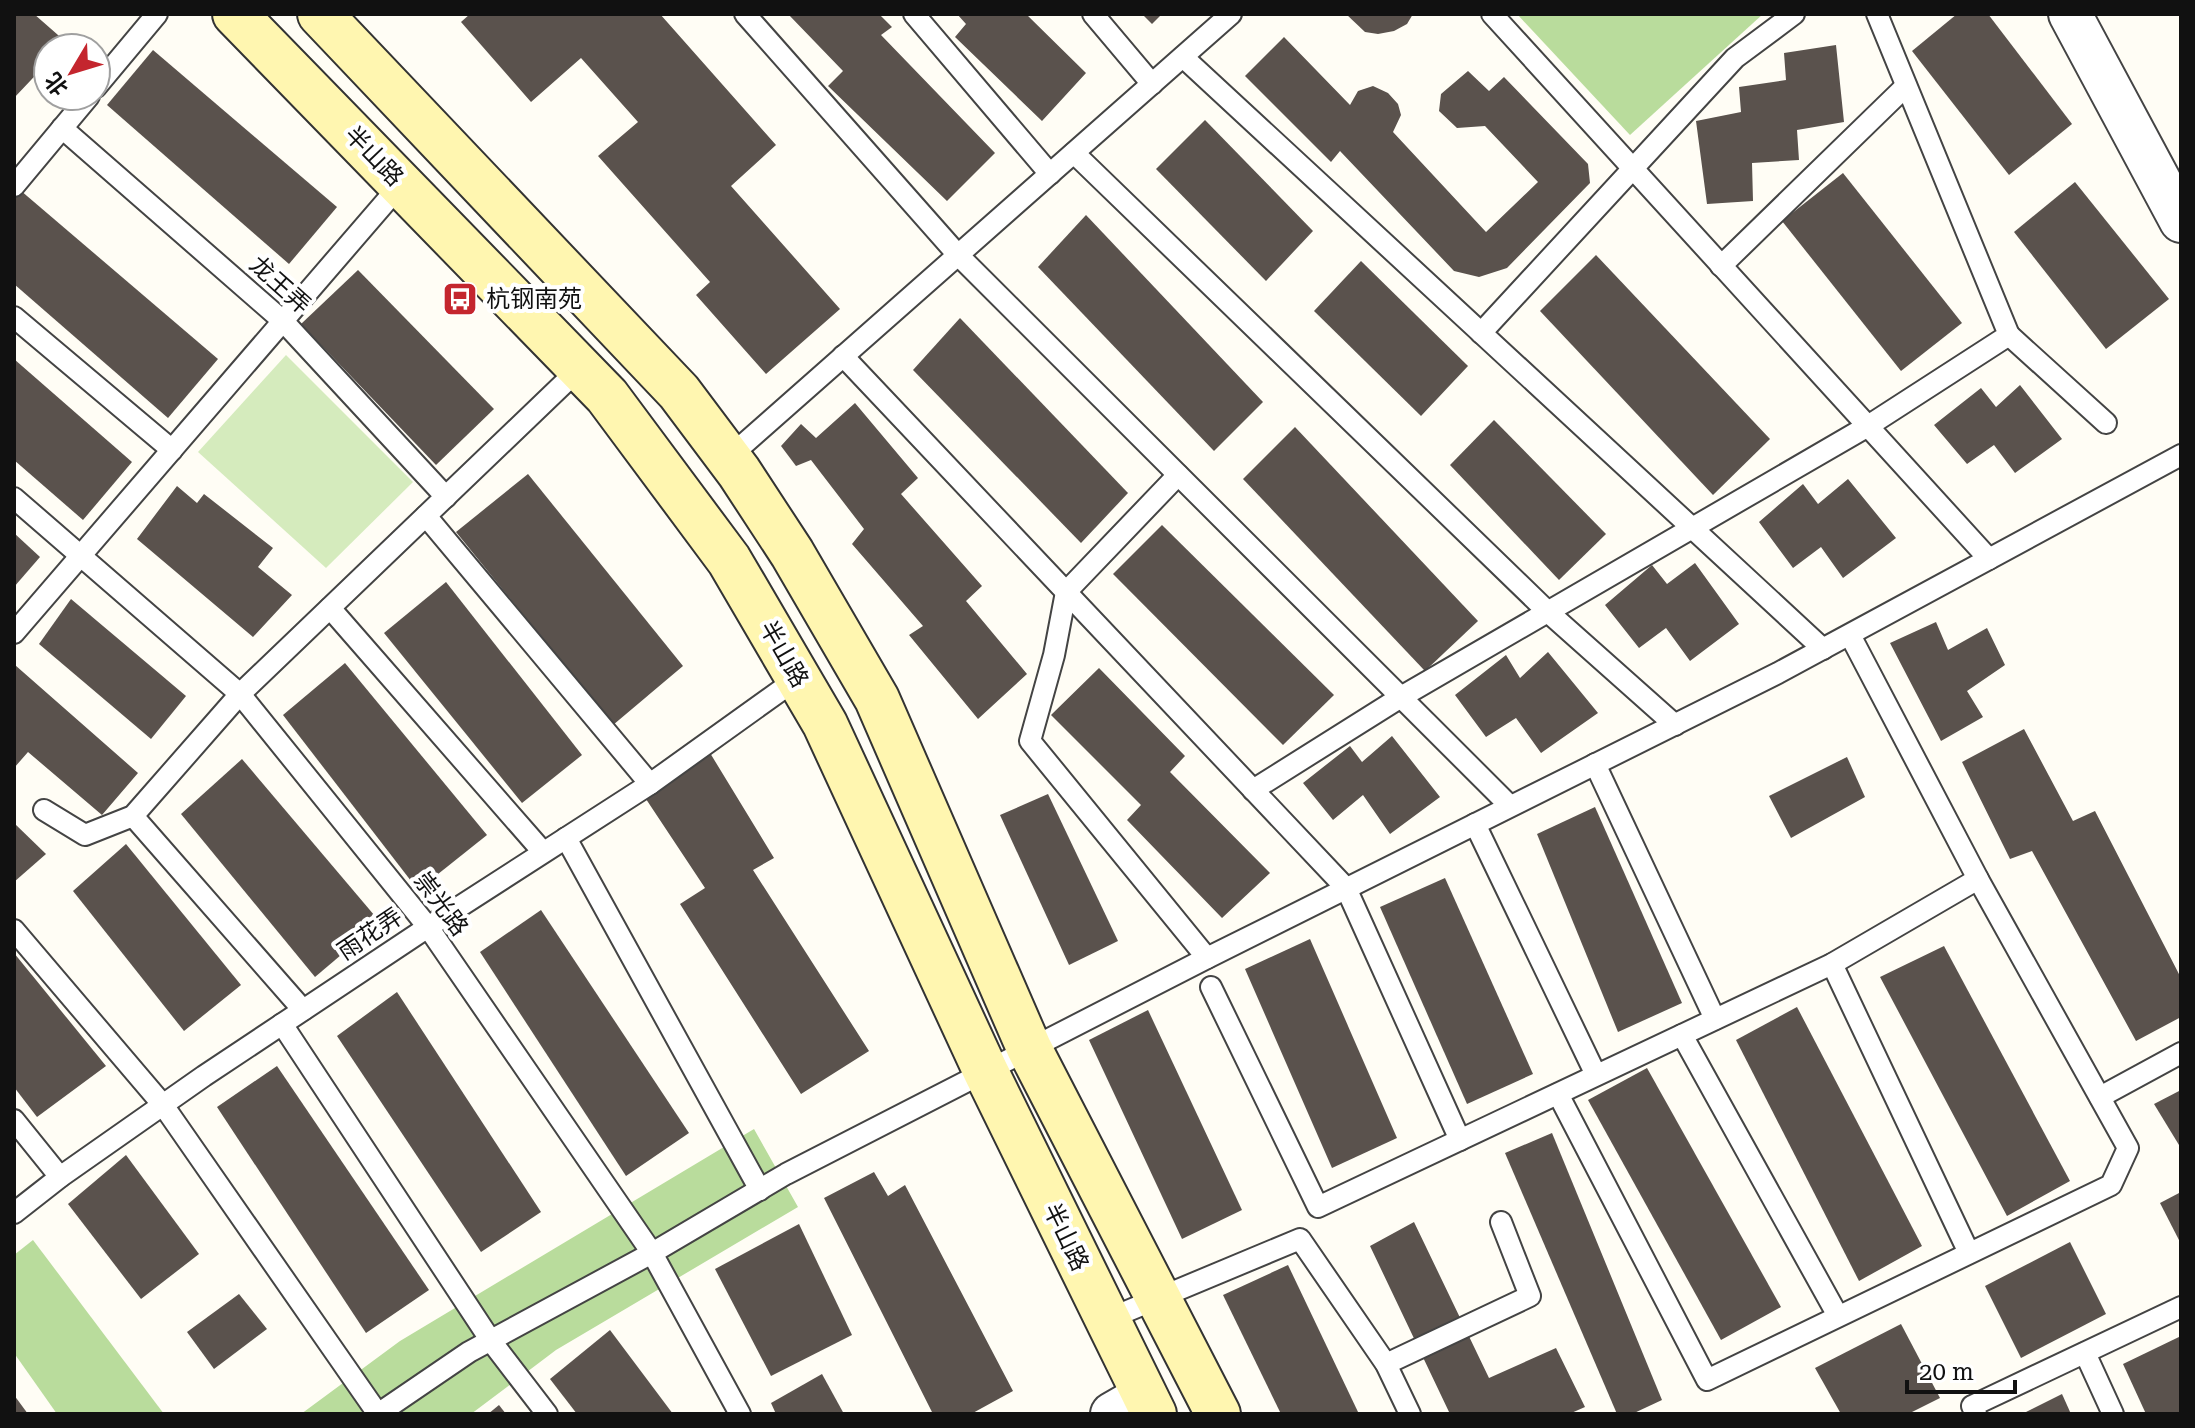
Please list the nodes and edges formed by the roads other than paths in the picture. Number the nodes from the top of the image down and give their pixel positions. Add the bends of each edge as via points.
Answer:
1 (157, 14) edge
2 (235, 14) edge
3 (320, 14) edge
4 (745, 14) edge
5 (914, 14) edge
6 (1093, 14) edge
7 (1231, 14) edge
8 (1492, 14) edge
9 (1794, 14) edge
10 (1877, 14) edge
11 (2070, 14) edge
12 (1183, 57) junction
13 (112, 68) edge
14 (1152, 84) junction
15 (1906, 86) junction
16 (76, 112) edge
17 (62, 128) junction
18 (1074, 153) junction
19 (1634, 170) junction
20 (1050, 174) junction
21 (401, 184) junction
22 (14, 186) edge
23 (2181, 221) edge
24 (958, 255) junction
25 (1721, 266) junction
26 (14, 317) edge
27 (283, 321) junction
28 (1481, 333) junction
29 (2009, 335) junction
30 (843, 356) junction
31 (580, 368) junction
32 (2106, 423) dead end
33 (1868, 426) junction
34 (172, 450) junction
35 (2181, 455) edge
36 (728, 458) junction
37 (1178, 475) junction
38 (446, 497) junction
39 (14, 498) edge
40 (426, 516) junction
41 (1691, 528) junction
42 (81, 555) junction
43 (1989, 559) junction
44 (1066, 592) junction
45 (330, 608) junction
46 (1548, 612) junction
47 (14, 633) edge
48 (1850, 635) junction
49 (1823, 649) junction
50 (798, 678) junction
51 (240, 694) junction
52 (1401, 697) junction
53 (1675, 725) junction
54 (1595, 764) junction
55 (650, 784) junction
56 (1253, 790) junction
57 (1510, 806) junction
58 (44, 810) dead end
59 (133, 816) junction
60 (1475, 824) junction
61 (566, 838) junction
62 (543, 852) junction
63 (1978, 879) junction
64 (1346, 888) junction
65 (428, 927) junction
66 (14, 930) edge
67 (1207, 958) junction
68 (1832, 964) junction
69 (1211, 987) dead end
70 (303, 1010) junction
71 (1715, 1019) junction
72 (282, 1024) junction
73 (1682, 1035) junction
74 (1029, 1048) junction
75 (2181, 1053) edge
76 (985, 1070) junction
77 (1596, 1075) junction
78 (1558, 1094) junction
79 (2100, 1097) junction
80 (163, 1105) junction
81 (14, 1120) edge
82 (1460, 1140) junction
83 (60, 1177) junction
84 (760, 1190) junction
85 (14, 1213) edge
86 (1501, 1222) dead end
87 (652, 1253) junction
88 (1969, 1253) junction
89 (1160, 1297) junction
90 (2181, 1307) edge
91 (1838, 1316) junction
92 (1106, 1320) junction
93 (491, 1341) junction
94 (2085, 1353) junction
95 (1386, 1364) junction
96 (1137, 1408) edge
97 (378, 1414) edge
98 (547, 1414) edge
99 (740, 1414) edge
100 (1218, 1414) edge
101 (1410, 1414) edge
102 (1976, 1414) edge
103 (2113, 1414) edge

1 - 13 lane
2 - 21 main road, 半山路
3 - 36 main road via 669,381
4 - 24 lane
5 - 20 lane
6 - 14 lane
7 - 12 lane
8 - 19 lane
9 - 19 lane via 1735,58
10 - 15 lane
11 - 23 street
12 - 14 lane
12 - 28 lane
14 - 18 lane
15 - 25 lane
15 - 29 lane
16 - 17 lane
17 - 22 lane
17 - 27 lane, 龙王弄
18 - 20 lane
18 - 46 lane
19 - 25 lane
19 - 28 lane
20 - 24 lane
21 - 27 lane
21 - 31 main road, 半山路
24 - 30 lane
24 - 37 lane
25 - 33 lane
26 - 34 lane
27 - 34 lane
27 - 38 lane, 龙王弄
28 - 41 lane
29 - 32 lane
29 - 33 lane
30 - 36 lane
30 - 44 lane
31 - 38 lane
31 - 50 main road, 半山路 via 607,396 729,560
33 - 41 lane
33 - 43 lane
34 - 42 lane
35 - 43 lane
36 - 74 main road via 792,553 877,699
37 - 44 lane
37 - 52 lane
38 - 40 lane
39 - 42 lane, 崇光路
40 - 45 lane
40 - 55 lane
41 - 46 lane
41 - 49 lane
42 - 47 lane
42 - 51 lane, 崇光路
43 - 48 lane
44 - 56 lane
44 - 67 lane via 1030,741
45 - 51 lane
45 - 62 lane
46 - 52 lane
46 - 53 lane
48 - 49 lane
48 - 63 lane
49 - 53 lane
50 - 55 lane, 雨花弄
50 - 76 main road, 半山路 via 825,724
51 - 59 lane
51 - 65 lane, 崇光路
52 - 56 lane
52 - 57 lane
53 - 54 lane
54 - 57 lane
54 - 71 lane
55 - 61 lane, 雨花弄
56 - 64 lane
57 - 60 lane
58 - 59 lane via 85,835
59 - 70 lane
60 - 64 lane
60 - 77 lane
61 - 62 lane, 雨花弄
61 - 84 lane
62 - 65 lane, 雨花弄
63 - 68 lane
63 - 79 lane
64 - 67 lane
64 - 82 lane
65 - 70 lane, 雨花弄
65 - 87 lane, 崇光路
66 - 80 lane
67 - 74 lane
68 - 71 lane
68 - 88 lane
69 - 82 lane via 1318,1207
70 - 72 lane, 雨花弄
71 - 73 lane
72 - 80 lane, 雨花弄
72 - 93 lane
73 - 77 lane
73 - 91 lane
74 - 76 lane
74 - 89 main road
75 - 79 lane
76 - 84 lane
76 - 92 main road, 半山路
77 - 78 lane
78 - 82 lane
78 - 91 lane via 1707,1380
79 - 88 lane via 2128,1148 2111,1185
80 - 83 lane, 雨花弄
80 - 97 lane
81 - 83 lane
83 - 85 lane, 雨花弄
84 - 87 lane
86 - 95 lane via 1530,1296
87 - 93 lane
87 - 99 lane, 崇光路
88 - 91 lane
89 - 92 lane
89 - 95 lane via 1300,1239
89 - 100 main road
90 - 94 lane
92 - 96 main road, 半山路
93 - 97 lane
93 - 98 lane
94 - 102 lane via 1972,1406
94 - 103 lane
95 - 101 lane

